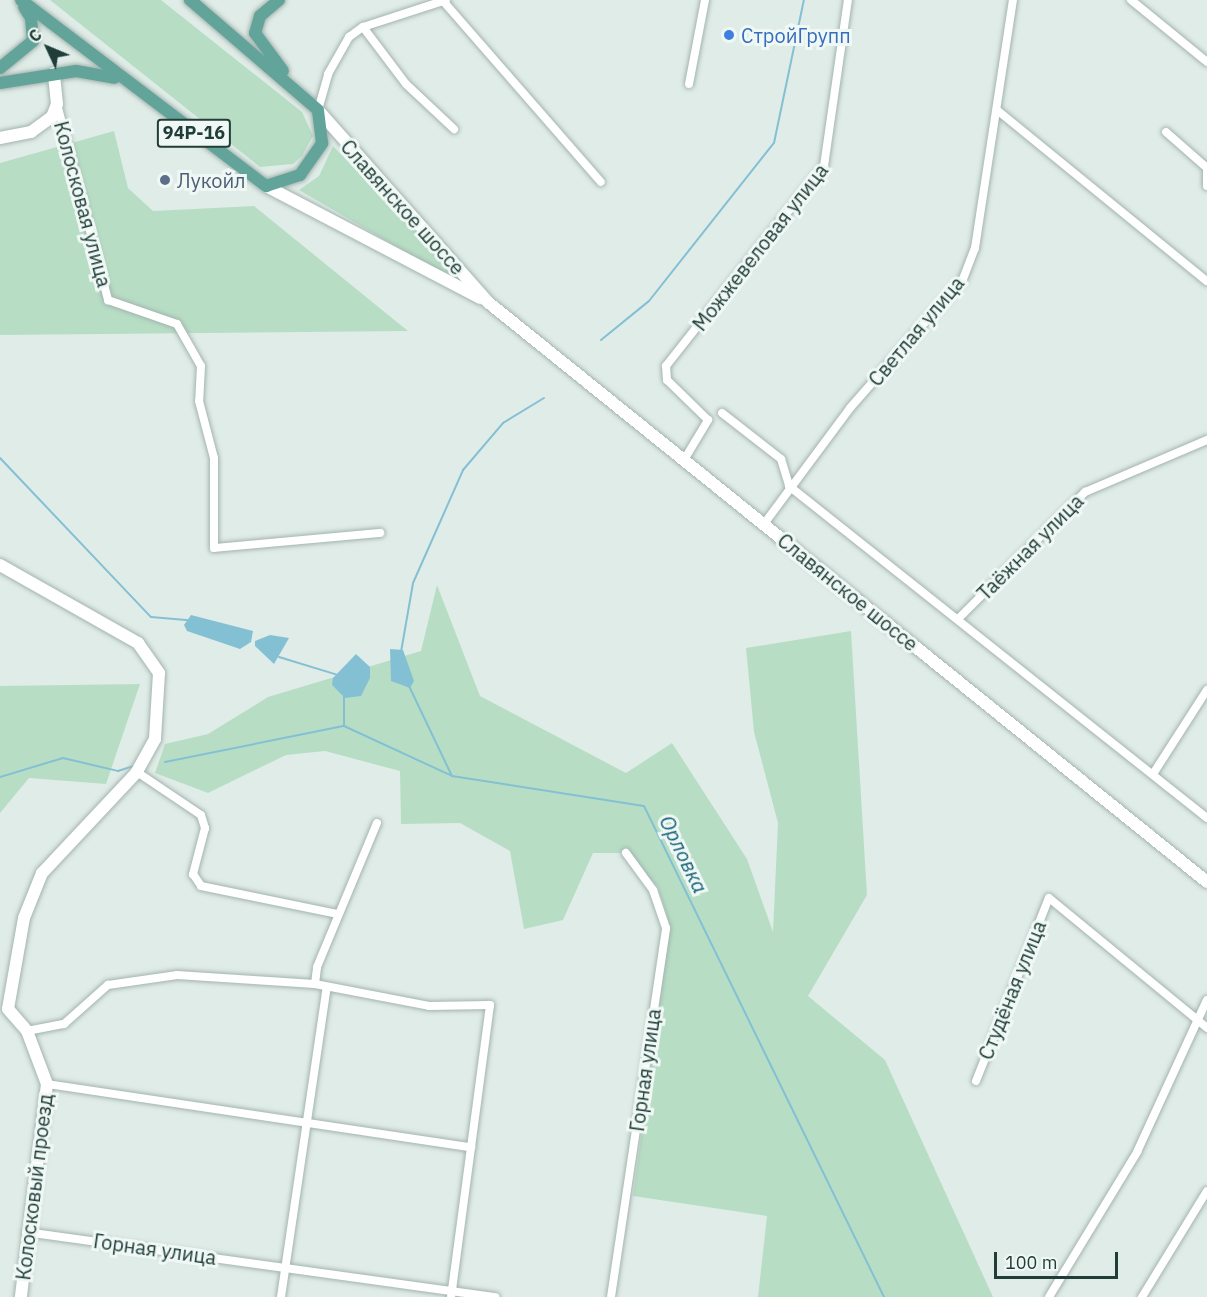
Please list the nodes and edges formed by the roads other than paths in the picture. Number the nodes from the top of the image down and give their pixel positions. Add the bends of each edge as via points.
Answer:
1 (19, 0) edge
2 (190, 0) edge
3 (279, 0) edge
4 (705, 0) edge
5 (848, 0) edge
6 (1013, 0) edge
7 (1131, 0) edge
8 (444, 1) edge
9 (363, 27) junction
10 (1207, 62) edge
11 (0, 68) edge
12 (54, 73) junction
13 (121, 80) junction
14 (0, 83) edge
15 (689, 84) dead end
16 (57, 104) junction
17 (318, 110) junction
18 (997, 110) junction
19 (454, 129) dead end
20 (1166, 132) dead end
21 (0, 138) edge
22 (1207, 169) edge
23 (601, 182) dead end
24 (266, 186) junction
25 (1207, 186) edge
26 (1207, 281) edge
27 (489, 303) junction
28 (722, 413) dead end
29 (1207, 440) edge
30 (684, 460) junction
31 (789, 486) junction
32 (764, 524) junction
33 (380, 532) dead end
34 (0, 565) edge
35 (958, 619) junction
36 (1207, 690) edge
37 (137, 772) junction
38 (1153, 774) junction
39 (1207, 818) edge
40 (377, 823) dead end
41 (626, 853) dead end
42 (1207, 882) edge
43 (338, 914) junction
44 (315, 984) junction
45 (327, 987) junction
46 (1207, 1000) edge
47 (1195, 1018) junction
48 (1207, 1028) edge
49 (27, 1031) junction
50 (976, 1081) dead end
51 (47, 1084) junction
52 (306, 1123) junction
53 (471, 1147) junction
54 (1207, 1191) edge
55 (25, 1232) junction
56 (285, 1267) junction
57 (452, 1294) edge
58 (21, 1297) edge
59 (281, 1297) edge
60 (496, 1297) edge
61 (611, 1297) edge
62 (1049, 1297) edge
63 (1143, 1297) edge

1 - 11 main road, 94Р-16 via 31,18 33,40
1 - 13 main road, 94Р-16
2 - 17 main road
3 - 17 main road via 256,24 258,44
4 - 15 street
5 - 30 street, Можжевеловая улица via 831,151 824,166 666,366 667,380 708,420
6 - 18 street, Светлая улица
7 - 10 street
8 - 9 street
8 - 23 street
9 - 17 street via 349,37 328,74
9 - 19 street via 406,84
12 - 13 main road, 94Р-16 via 94,72
12 - 14 main road, 94Р-16
12 - 16 main road, Колосковая улица
13 - 24 main road, 94Р-16
16 - 21 main road, Колосковая улица via 44,126
16 - 33 street, Колосковая улица via 108,300 177,324 201,366 199,401 214,458 214,548
17 - 24 main road via 323,134 314,161 300,175
17 - 27 main road, Славянское шоссе
18 - 26 street
18 - 31 street, Светлая улица via 975,248 963,279
20 - 22 street
22 - 25 street
24 - 27 main road, Славянское шоссе
27 - 30 main road, Славянское шоссе
28 - 31 street via 781,459
29 - 35 street, Таёжная улица via 1085,492
30 - 32 main road, Славянское шоссе
31 - 32 street, Светлая улица
31 - 35 street
32 - 42 main road, Славянское шоссе
34 - 37 main road, Колосковый проезд via 146,650 159,673 155,739
35 - 38 street
36 - 38 street
37 - 43 street via 201,815 205,828 193,874 201,886
37 - 49 main road, Колосковый проезд via 42,873 24,918 8,1009
38 - 39 street
40 - 43 street
41 - 61 street, Горная улица via 653,890 666,928
43 - 44 street
44 - 45 street
44 - 49 street via 177,975 108,985 64,1024
45 - 52 street
45 - 53 street via 418,1005 490,1005
46 - 47 street
47 - 48 street
47 - 50 street, Студёная улица via 1049,898
47 - 62 street via 1137,1152
49 - 51 main road, Колосковый проезд
51 - 52 street
51 - 55 main road, Колосковый проезд
52 - 53 street
52 - 56 street
53 - 57 street
54 - 63 street
55 - 56 street, Горная улица
55 - 58 main road, Колосковый проезд
56 - 57 street, Горная улица
56 - 59 street
57 - 60 street, Горная улица

